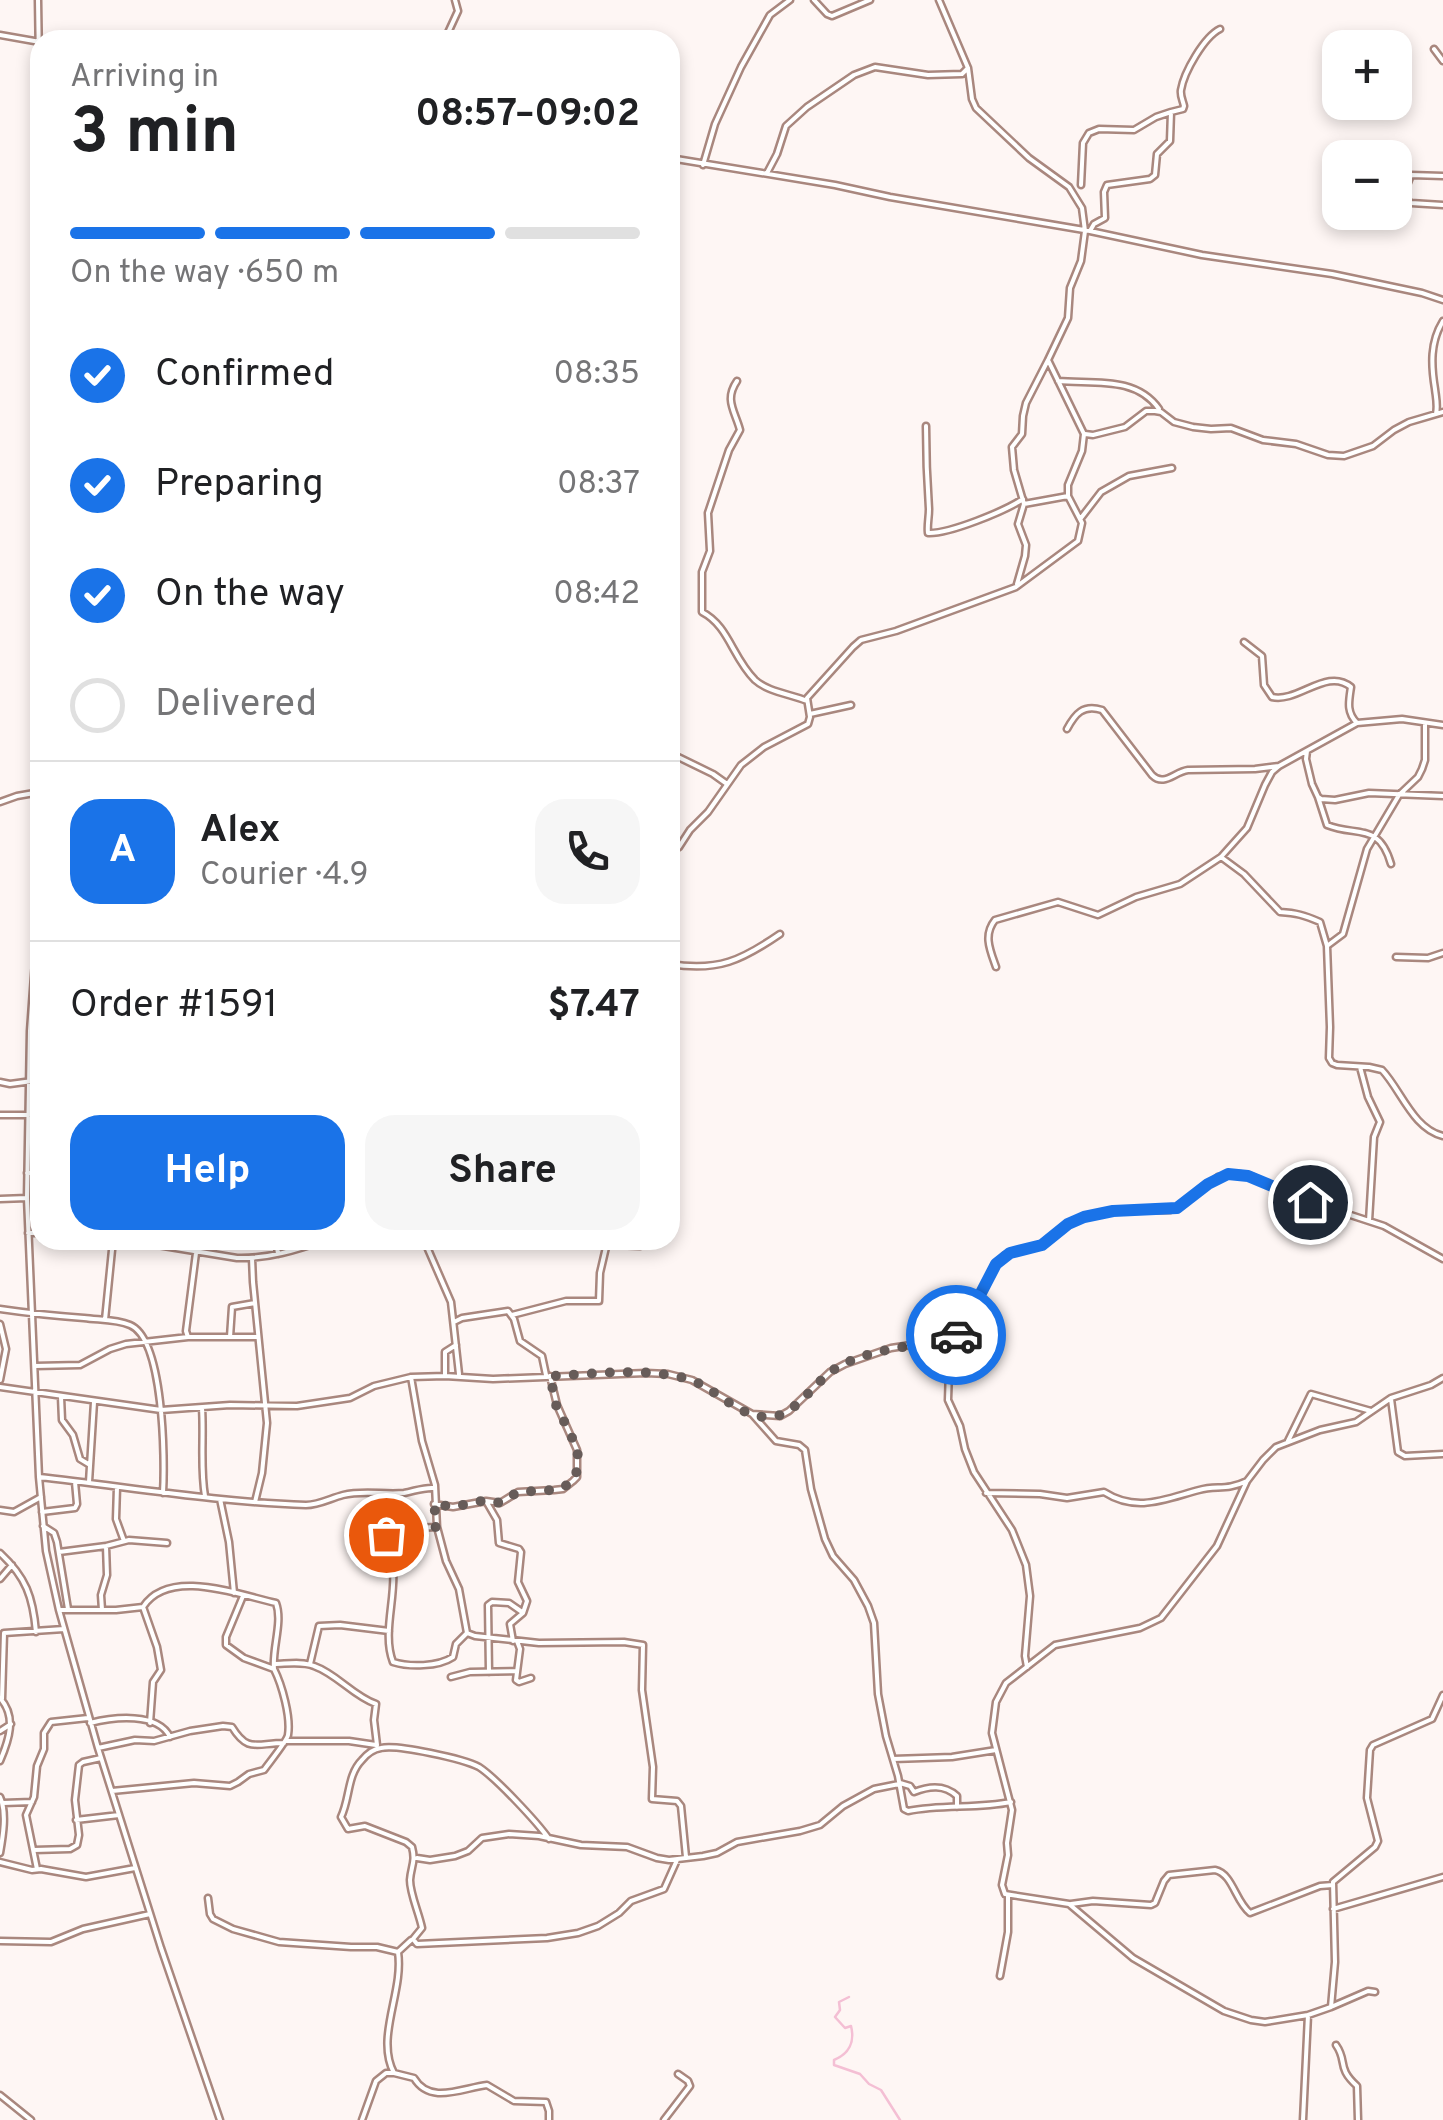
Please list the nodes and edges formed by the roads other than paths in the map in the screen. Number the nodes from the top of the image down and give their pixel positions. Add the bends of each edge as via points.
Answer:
1 (38, 0) edge
2 (456, 0) edge
3 (790, 0) edge
4 (814, 0) edge
5 (870, 0) edge
6 (938, 0) edge
7 (1220, 29) dead end
8 (39, 30) edge
9 (449, 30) edge
10 (0, 35) edge
11 (30, 40) edge
12 (1434, 49) dead end
13 (1443, 61) edge
14 (968, 68) junction
15 (1172, 112) junction
16 (680, 160) edge
17 (703, 165) junction
18 (767, 173) junction
19 (1412, 174) edge
20 (1443, 176) edge
21 (1081, 185) dead end
22 (1412, 203) edge
23 (1443, 205) edge
24 (1087, 231) junction
25 (1443, 300) edge
26 (1443, 321) edge
27 (1048, 360) junction
28 (737, 381) dead end
29 (1058, 381) junction
30 (1161, 412) junction
31 (1443, 412) edge
32 (1436, 414) junction
33 (926, 426) dead end
34 (1084, 434) junction
35 (1172, 468) dead end
36 (1068, 496) junction
37 (1024, 502) junction
38 (1081, 518) junction
39 (1016, 587) junction
40 (1244, 642) dead end
41 (806, 701) junction
42 (851, 705) dead end
43 (810, 714) junction
44 (1426, 721) junction
45 (1357, 723) junction
46 (1443, 726) edge
47 (1067, 729) dead end
48 (1306, 750) junction
49 (680, 758) edge
50 (1279, 766) junction
51 (727, 784) junction
52 (30, 794) edge
53 (1399, 795) junction
54 (1318, 796) junction
55 (1443, 796) edge
56 (0, 802) edge
57 (1374, 836) junction
58 (680, 847) edge
59 (1220, 857) junction
60 (1391, 864) dead end
61 (780, 934) dead end
62 (1327, 946) junction
63 (1443, 954) edge
64 (1396, 956) dead end
65 (680, 964) edge
66 (996, 967) dead end
67 (30, 1031) edge
68 (1360, 1066) junction
69 (0, 1082) edge
70 (30, 1082) junction
71 (0, 1115) edge
72 (29, 1115) junction
73 (1443, 1136) edge
74 (27, 1173) joint
75 (27, 1198) junction
76 (0, 1199) edge
77 (1369, 1221) junction
78 (28, 1233) joint
79 (112, 1250) edge
80 (187, 1250) edge
81 (277, 1250) edge
82 (291, 1250) edge
83 (428, 1250) edge
84 (606, 1250) edge
85 (196, 1252) junction
86 (278, 1254) junction
87 (252, 1258) junction
88 (1443, 1259) edge
89 (255, 1303) junction
90 (0, 1309) edge
91 (32, 1312) junction
92 (512, 1315) junction
93 (105, 1320) junction
94 (454, 1322) junction
95 (0, 1324) edge
96 (1, 1332) edge
97 (188, 1337) junction
98 (230, 1337) junction
99 (258, 1337) junction
100 (950, 1339) junction
101 (145, 1342) junction
102 (456, 1345) junction
103 (35, 1366) junction
104 (445, 1376) junction
105 (459, 1376) junction
106 (548, 1376) junction
107 (411, 1378) junction
108 (1443, 1378) edge
109 (0, 1384) edge
110 (37, 1392) junction
111 (61, 1397) junction
112 (1391, 1398) junction
113 (94, 1400) junction
114 (265, 1406) junction
115 (202, 1408) junction
116 (161, 1410) junction
117 (1371, 1411) junction
118 (752, 1414) junction
119 (1288, 1442) junction
120 (1443, 1454) edge
121 (90, 1465) junction
122 (39, 1477) junction
123 (75, 1481) junction
124 (1247, 1481) junction
125 (89, 1482) junction
126 (117, 1485) junction
127 (435, 1488) junction
128 (163, 1493) junction
129 (986, 1493) junction
130 (378, 1494) junction
131 (205, 1496) junction
132 (40, 1497) junction
133 (220, 1499) junction
134 (486, 1500) junction
135 (255, 1503) junction
136 (434, 1504) junction
137 (0, 1510) edge
138 (42, 1512) junction
139 (43, 1526) junction
140 (437, 1527) junction
141 (388, 1529) junction
142 (124, 1540) junction
143 (167, 1543) dead end
144 (106, 1546) junction
145 (59, 1552) junction
146 (0, 1553) edge
147 (12, 1565) junction
148 (0, 1579) edge
149 (234, 1593) junction
150 (244, 1596) junction
151 (143, 1607) junction
152 (68, 1609) junction
153 (59, 1610) junction
154 (102, 1610) junction
155 (523, 1613) junction
156 (64, 1628) junction
157 (36, 1632) junction
158 (390, 1632) junction
159 (2, 1633) edge
160 (468, 1633) junction
161 (490, 1637) junction
162 (515, 1641) junction
163 (310, 1664) junction
164 (274, 1667) junction
165 (1027, 1667) junction
166 (489, 1672) junction
167 (517, 1672) junction
168 (451, 1677) dead end
169 (531, 1678) dead end
170 (1443, 1695) edge
171 (1, 1698) edge
172 (89, 1720) junction
173 (150, 1723) junction
174 (11, 1724) junction
175 (0, 1731) edge
176 (170, 1737) junction
177 (285, 1742) junction
178 (380, 1746) junction
179 (98, 1748) junction
180 (996, 1750) junction
181 (102, 1758) junction
182 (892, 1758) junction
183 (0, 1762) edge
184 (899, 1783) junction
185 (112, 1790) junction
186 (32, 1802) junction
187 (1011, 1802) junction
188 (2, 1804) edge
189 (957, 1807) junction
190 (119, 1814) junction
191 (76, 1820) junction
192 (550, 1839) junction
193 (33, 1850) junction
194 (0, 1852) edge
195 (414, 1856) junction
196 (686, 1857) junction
197 (676, 1860) junction
198 (0, 1862) edge
199 (135, 1868) junction
200 (37, 1869) junction
201 (1443, 1877) edge
202 (1333, 1885) junction
203 (1008, 1896) junction
204 (208, 1898) dead end
205 (1069, 1904) junction
206 (1333, 1909) junction
207 (150, 1914) junction
208 (413, 1938) junction
209 (0, 1941) edge
210 (398, 1952) junction
211 (1000, 1976) dead end
212 (1375, 1992) dead end
213 (1331, 2007) junction
214 (1308, 2015) junction
215 (1336, 2045) dead end
216 (394, 2073) junction
217 (678, 2074) dead end
218 (0, 2095) edge
219 (31, 2120) edge
220 (220, 2120) edge
221 (362, 2120) edge
222 (549, 2120) edge
223 (664, 2120) edge
224 (1303, 2120) edge
225 (1358, 2120) edge

1 - 8 street
2 - 9 street
3 - 17 street via 770,15 741,67
4 - 5 street via 832,16
6 - 14 street
7 - 15 street via 1195,58 1181,92 1184,108
10 - 11 street
12 - 13 street
14 - 18 street via 938,75 875,67 854,75 792,119
14 - 24 street via 978,111 1070,187
15 - 21 street via 1134,130 1090,133 1083,143
15 - 24 street via 1170,142 1157,154 1154,175 1106,186 1106,218
16 - 17 street
17 - 18 street
18 - 24 street
19 - 20 street
22 - 23 street
24 - 25 street
24 - 27 street via 1068,318
26 - 32 street via 1433,344
27 - 29 street
27 - 37 street via 1012,446
28 - 41 street via 730,401 740,430 708,513 702,612 721,626 758,683
29 - 30 street via 1138,389
29 - 34 street
30 - 32 street via 1193,427 1232,428 1344,456
30 - 34 street via 1146,412 1120,429
31 - 32 street
33 - 37 street via 928,533
34 - 36 street
35 - 38 street via 1129,476 1101,492
36 - 37 street
36 - 38 street
37 - 39 street via 1018,521 1026,551
38 - 39 street via 1074,546
39 - 41 street via 861,640
40 - 45 street via 1262,656 1272,697 1344,682 1351,687 1348,706
41 - 43 street
42 - 43 street
43 - 51 street via 804,727 754,753
44 - 45 street
44 - 46 street
44 - 53 street via 1422,770
45 - 48 street
47 - 50 street via 1080,710 1102,710 1159,781 1188,770
48 - 50 street
48 - 54 street
49 - 51 street
50 - 59 street via 1247,828
51 - 58 street
52 - 56 street
53 - 54 street
53 - 55 street
53 - 57 street
54 - 57 street via 1327,825
57 - 60 street
57 - 62 street via 1343,934
59 - 62 street via 1280,912 1320,922
59 - 66 street via 1180,884 1100,914 1058,902 999,918 988,938
61 - 65 street via 738,960
62 - 68 street via 1329,1058
63 - 64 street
67 - 70 street
68 - 73 street via 1382,1070 1408,1108
68 - 77 street via 1380,1122
69 - 70 street
70 - 72 street
71 - 72 street
72 - 74 street
74 - 75 street
75 - 76 street
75 - 78 street
77 - 88 street
77 - 100 street via 1228,1174 1177,1208 1084,1217 1042,1245 1005,1256
78 - 91 street
79 - 93 street
80 - 85 street
81 - 86 street
82 - 86 street
83 - 94 street
84 - 92 street via 599,1300
85 - 87 street
85 - 97 street
86 - 87 street
87 - 89 street
89 - 98 street via 232,1307
89 - 99 street
90 - 91 street
91 - 93 street
91 - 103 street
92 - 94 street via 504,1310
92 - 106 street via 520,1341 542,1356
93 - 101 street via 133,1326
94 - 102 street
95 - 96 street
96 - 109 street via 6,1350
97 - 98 street
97 - 101 street
98 - 99 street
99 - 114 street
100 - 118 street via 845,1364 785,1414
100 - 129 street via 948,1400
101 - 103 street via 119,1346 80,1366
101 - 116 street
102 - 104 street via 445,1352
102 - 105 street
103 - 110 street
104 - 105 street
104 - 107 street
105 - 106 street
106 - 118 street via 668,1374
106 - 134 street via 576,1445 576,1477 562,1488 518,1492 500,1503
107 - 114 street via 343,1400
107 - 127 street
108 - 112 street
109 - 110 street
110 - 111 street
110 - 122 street
111 - 113 street
111 - 121 street via 62,1420 80,1459
112 - 117 street
112 - 120 street via 1398,1452
113 - 116 street
113 - 121 street
114 - 115 street
114 - 135 street
115 - 116 street
115 - 131 street
116 - 128 street
117 - 119 street via 1356,1422
117 - 119 street via 1311,1394
118 - 182 street via 776,1441 805,1450 824,1539 874,1623 878,1694
119 - 124 street
121 - 125 street
122 - 123 street
122 - 132 street
123 - 125 street
123 - 138 street via 75,1508
124 - 129 street via 1152,1503 1104,1492 1067,1498
124 - 165 street via 1217,1546 1161,1618 1061,1642
125 - 126 street
126 - 128 street
126 - 142 street via 116,1520
127 - 130 street
127 - 136 street
128 - 131 street
129 - 165 street via 1026,1564
130 - 135 street via 310,1505
130 - 141 street
131 - 133 street
132 - 137 street via 14,1512
132 - 138 street
133 - 135 street
133 - 149 street
134 - 136 street
134 - 155 street via 499,1543 520,1552
136 - 140 street
138 - 139 street
139 - 145 street via 54,1533
139 - 153 street
140 - 141 street
140 - 160 street
141 - 158 street via 394,1573
142 - 143 street
142 - 144 street
144 - 145 street
144 - 154 street
145 - 152 street
146 - 147 street
147 - 148 street
147 - 157 street via 31,1596
149 - 150 street
149 - 151 street via 176,1586
150 - 164 street via 277,1604
150 - 164 street via 226,1645
151 - 154 street
151 - 173 street via 160,1670 152,1682
152 - 153 street
152 - 154 street
153 - 156 street
155 - 161 street via 510,1603 490,1603
155 - 162 street via 510,1624
156 - 157 street
156 - 172 street
157 - 159 street
158 - 160 street via 390,1655 398,1665 445,1662
158 - 163 street via 319,1626
159 - 171 street
160 - 161 street
161 - 162 street
161 - 166 street
162 - 167 street
162 - 196 street via 643,1645 652,1799 678,1800
163 - 164 street
163 - 178 street via 376,1704
164 - 177 street via 286,1701
165 - 180 street via 998,1695
166 - 167 street
166 - 168 street
167 - 169 street via 517,1682
170 - 202 street via 1432,1719 1370,1750 1367,1798 1378,1841
171 - 174 street
172 - 173 street
172 - 179 street
172 - 186 street via 48,1724
173 - 176 street
174 - 175 street
174 - 183 street
176 - 177 street via 230,1726 246,1744
176 - 179 street
177 - 178 street
177 - 185 street via 264,1770 234,1785
178 - 192 street via 478,1767
178 - 195 street via 353,1772 341,1821 348,1829 365,1826 409,1843
179 - 181 street
180 - 182 street
180 - 187 street
181 - 185 street
181 - 191 street via 79,1765
182 - 184 street
184 - 189 street via 914,1792 948,1789
184 - 189 street via 906,1810
184 - 196 street via 874,1789 814,1827
185 - 190 street
186 - 188 street
186 - 193 street via 25,1822
187 - 189 street
187 - 203 street via 1002,1885
188 - 194 street
190 - 191 street
190 - 199 street
191 - 193 street via 74,1848
192 - 195 street via 496,1836 455,1856
192 - 197 street
193 - 200 street
195 - 208 street via 410,1883 422,1928
196 - 197 street
197 - 208 street via 664,1889 631,1901 591,1929 547,1938 423,1944
198 - 200 street
199 - 200 street via 86,1877
199 - 207 street
201 - 206 street
202 - 205 street via 1250,1913 1226,1875 1215,1870 1169,1875 1151,1905
202 - 206 street
203 - 205 street
203 - 211 street
204 - 210 street via 214,1920 268,1939
205 - 214 street via 1133,1958 1224,2011 1265,2022
206 - 213 street
207 - 209 street via 51,1942
207 - 220 street
208 - 210 street
210 - 216 street via 388,2036
212 - 213 street
213 - 214 street
214 - 224 street
215 - 225 street via 1344,2072 1357,2086
216 - 221 street via 376,2081
216 - 222 street via 430,2092 487,2085 514,2101 546,2102
217 - 223 street via 690,2086
218 - 219 street

